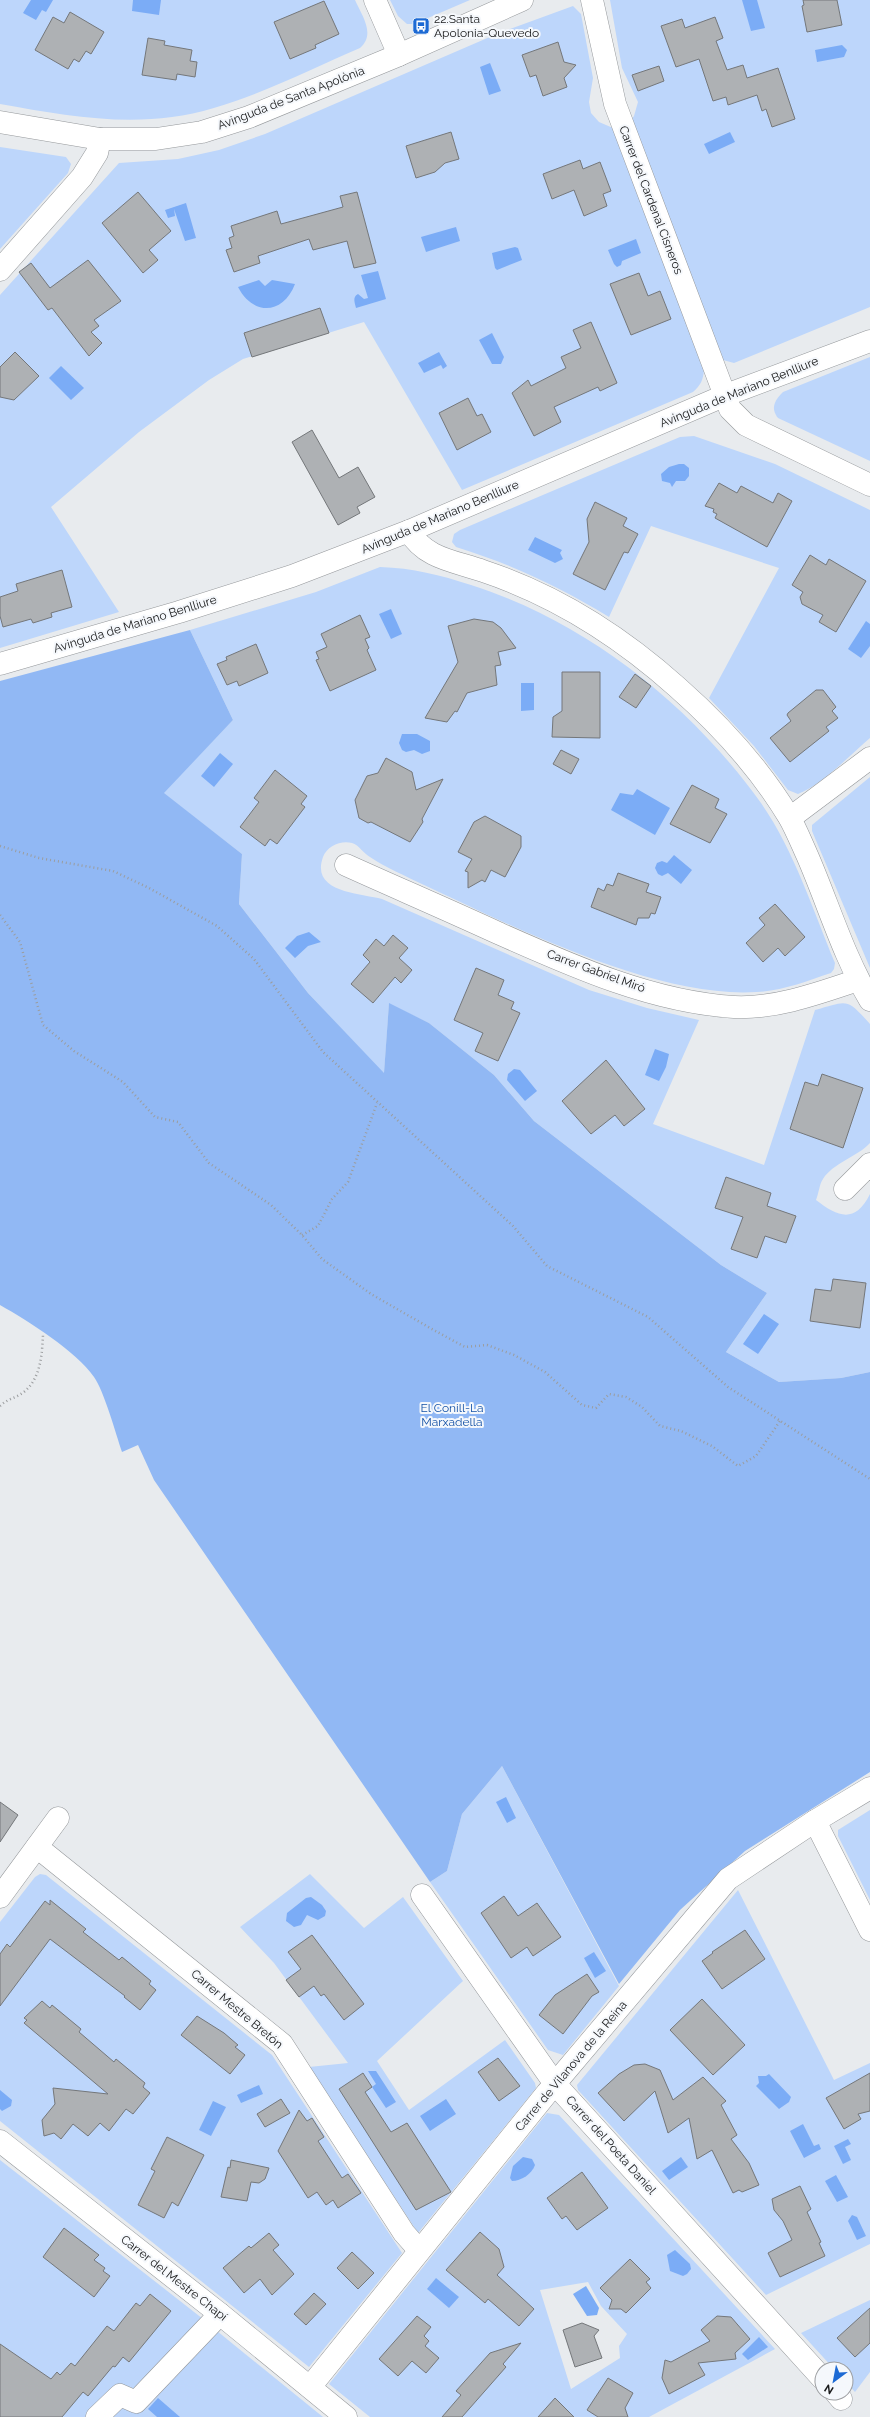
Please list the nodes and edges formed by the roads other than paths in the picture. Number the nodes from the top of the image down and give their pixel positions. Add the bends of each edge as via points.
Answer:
1 (375, 0) edge
2 (522, 0) edge
3 (592, 0) edge
4 (399, 55) junction
5 (0, 122) edge
6 (100, 139) junction
7 (0, 270) edge
8 (870, 341) edge
9 (726, 395) junction
10 (870, 485) edge
11 (409, 531) junction
12 (0, 664) edge
13 (870, 758) edge
14 (790, 818) junction
15 (346, 865) dead end
16 (858, 980) junction
17 (870, 1000) edge
18 (870, 1164) edge
19 (845, 1189) dead end
20 (870, 1788) edge
21 (58, 1818) dead end
22 (815, 1821) junction
23 (37, 1847) junction
24 (422, 1895) dead end
25 (0, 1896) edge
26 (870, 1930) edge
27 (555, 2084) junction
28 (0, 2141) edge
29 (419, 2250) junction
30 (220, 2314) junction
31 (814, 2369) edge
32 (310, 2387) junction
33 (97, 2417) edge
34 (346, 2417) edge

1 - 4 street
2 - 4 street, Avinguda de Santa Apolònia
3 - 9 street, Carrer del Cardenal Cisneros via 615,104
4 - 6 street, Avinguda de Santa Apolònia via 249,117 202,132 156,139
5 - 6 street, Avinguda de Santa Apolònia
6 - 7 street via 97,153 82,177
8 - 9 street, Avinguda de Mariano Benlliure
9 - 10 street, Carrer del Cardenal Cisneros via 730,409 746,425
9 - 11 street, Avinguda de Mariano Benlliure
11 - 12 street, Avinguda de Mariano Benlliure via 292,576
11 - 14 street via 416,543 436,556 520,584 562,605 640,656 712,721 757,770
13 - 14 street
14 - 16 street via 823,891
15 - 16 street, Carrer Gabriel Miró via 560,960 632,986 692,1002 735,1007 771,1005
16 - 17 street
18 - 19 street
20 - 22 street, Carrer de Vilanova de la Reina
21 - 23 street
22 - 26 street
22 - 27 street, Carrer de Vilanova de la Reina via 728,1879
23 - 25 street
23 - 29 street, Carrer Mestre Bretón via 282,2044 404,2233
24 - 27 street, Carrer del Poeta Daniel
27 - 29 street, Carrer de Vilanova de la Reina
27 - 31 street, Carrer del Poeta Daniel
28 - 30 street, Carrer del Mestre Chapí
29 - 32 street, Carrer de Vilanova de la Reina
30 - 32 street, Carrer del Mestre Chapí
30 - 33 street via 136,2402 120,2395
32 - 34 street, Carrer del Mestre Chapí

